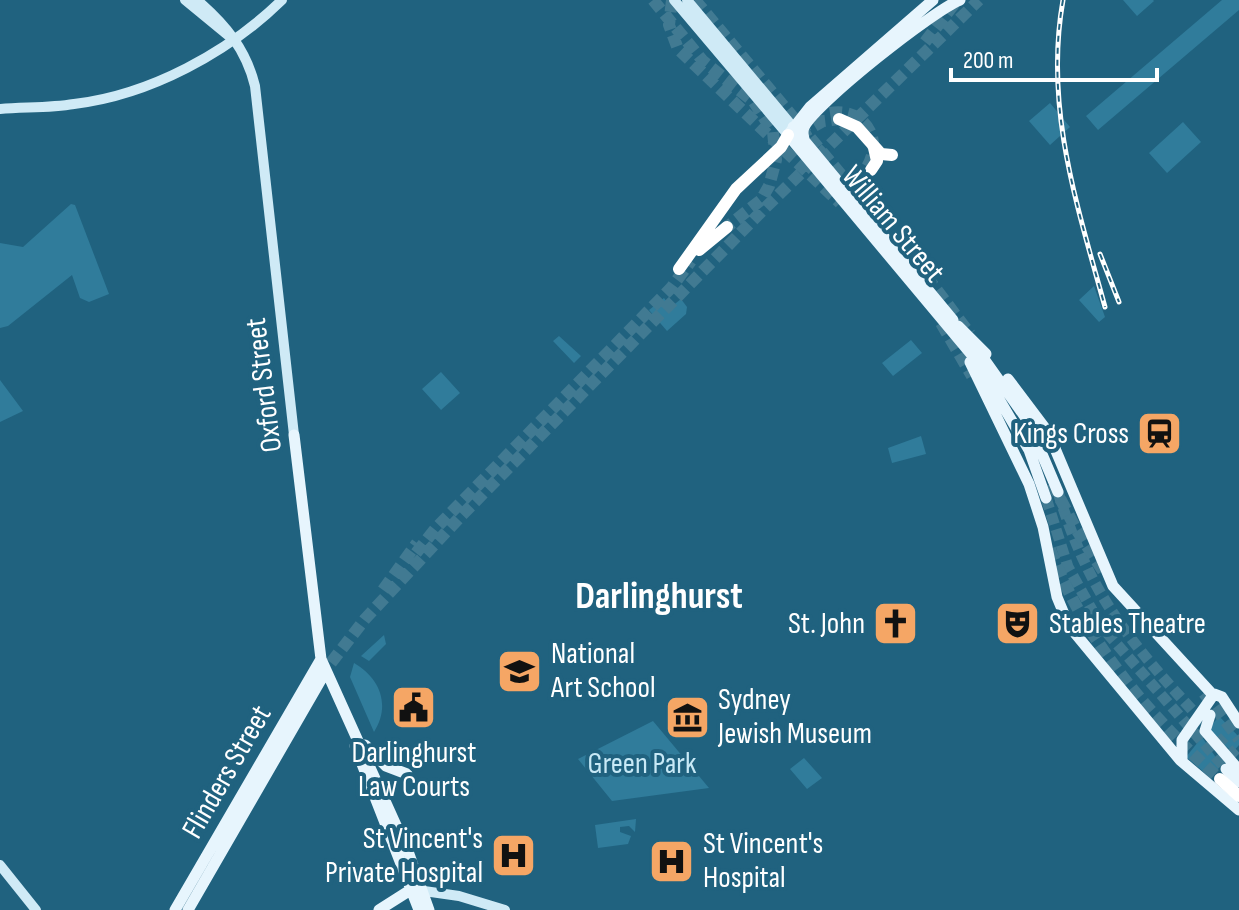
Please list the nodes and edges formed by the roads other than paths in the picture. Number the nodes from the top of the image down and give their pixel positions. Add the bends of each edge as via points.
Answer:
1 (185, 0) edge
2 (197, 0) edge
3 (282, 0) edge
4 (674, 0) edge
5 (687, 0) edge
6 (933, 0) edge
7 (960, 0) edge
8 (234, 40) junction
9 (732, 62) junction
10 (0, 98) edge
11 (5, 108) edge
12 (839, 119) dead end
13 (790, 131) junction
14 (804, 140) junction
15 (871, 143) junction
16 (892, 155) dead end
17 (871, 170) dead end
18 (847, 191) junction
19 (860, 222) junction
20 (727, 227) tunnel mouth
21 (943, 319) junction
22 (958, 326) junction
23 (294, 435) joint
24 (324, 665) junction
25 (1215, 704) junction
26 (348, 722) junction
27 (1239, 723) edge
28 (1174, 747) junction
29 (1232, 767) edge
30 (407, 774) dead end
31 (1239, 782) edge
32 (1239, 796) edge
33 (1239, 810) edge
34 (0, 865) edge
35 (418, 890) junction
36 (36, 910) edge
37 (175, 910) edge
38 (188, 910) edge
39 (379, 910) edge
40 (419, 910) edge
41 (429, 910) edge
42 (505, 910) edge

1 - 8 main road
2 - 8 main road via 226,24
3 - 8 main road
4 - 9 main road, William Street
5 - 9 main road, William Street
6 - 13 main road via 810,107
7 - 14 main road via 929,16 821,107 804,127
8 - 11 main road via 167,77 91,101
8 - 23 main road, Oxford Street via 251,70 258,100
9 - 13 main road, William Street
10 - 11 main road
12 - 15 highway via 857,127
13 - 14 main road, William Street
13 - 19 main road, William Street
13 - 20 highway via 782,146 736,189 680,267
14 - 18 main road, William Street
15 - 16 highway via 883,155
15 - 17 highway via 877,161
18 - 19 main road
18 - 22 main road, William Street
19 - 21 main road, William Street
21 - 22 main road, William Street via 996,390 1052,495 1020,409
21 - 28 main road via 993,405 1029,484 1065,618 1084,647
22 - 25 main road via 1002,371 1044,426 1113,586
23 - 24 main road, Oxford Street
24 - 26 main road, Oxford Street
24 - 37 main road, Flinders Street
24 - 38 main road, Flinders Street
25 - 27 main road
25 - 28 main road
25 - 28 main road
25 - 29 main road via 1205,731
26 - 30 main road via 376,758
26 - 35 main road, Oxford Street via 371,794
28 - 33 main road via 1184,764
29 - 31 main road
29 - 32 highway
34 - 36 main road
35 - 39 main road
35 - 40 main road, Oxford Street
35 - 41 main road, Oxford Street
35 - 42 main road

